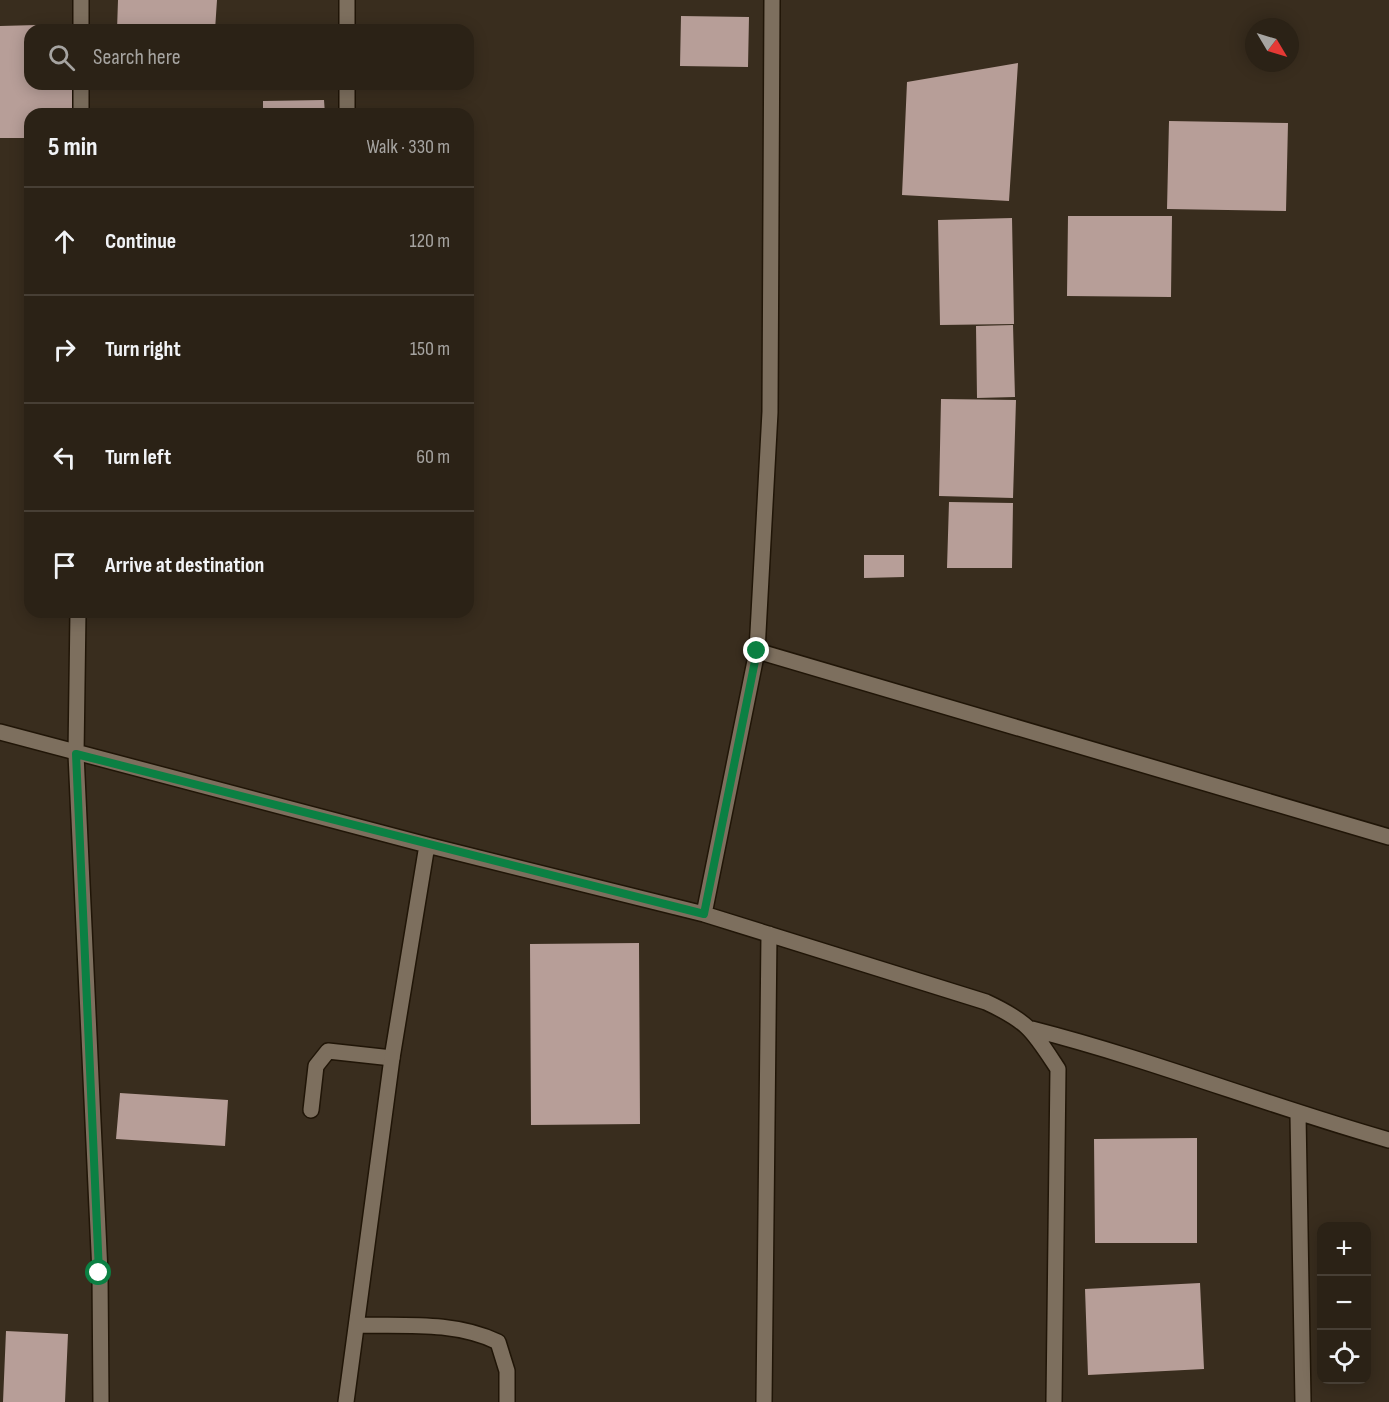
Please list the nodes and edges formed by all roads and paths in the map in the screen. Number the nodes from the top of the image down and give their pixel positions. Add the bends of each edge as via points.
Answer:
1 (81, 0) edge
2 (347, 0) edge
3 (772, 0) edge
4 (81, 24) edge
5 (347, 24) edge
6 (81, 90) edge
7 (347, 90) edge
8 (81, 108) edge
9 (347, 108) edge
10 (78, 618) edge
11 (757, 651) junction
12 (0, 732) edge
13 (76, 754) junction
14 (1389, 837) edge
15 (427, 845) junction
16 (704, 914) junction
17 (769, 934) junction
18 (1032, 1029) junction
19 (392, 1058) junction
20 (311, 1110) dead end
21 (1298, 1114) junction
22 (1389, 1140) edge
23 (357, 1324) junction
24 (101, 1402) edge
25 (346, 1402) edge
26 (507, 1402) edge
27 (764, 1402) edge
28 (1054, 1402) edge
29 (1303, 1402) edge

1 - 4 street
2 - 5 street
3 - 11 street via 770,412
6 - 8 street
7 - 9 street
10 - 13 street
11 - 14 street
11 - 16 street
12 - 13 street
13 - 15 street
13 - 24 street
15 - 16 street
15 - 19 street
16 - 17 street
17 - 18 street via 986,1002
17 - 27 street
18 - 21 street
18 - 28 street via 1058,1069
19 - 20 street via 328,1050 316,1066
19 - 23 street
21 - 22 street
21 - 29 street
23 - 25 street
23 - 26 street via 460,1328 498,1342 507,1371

